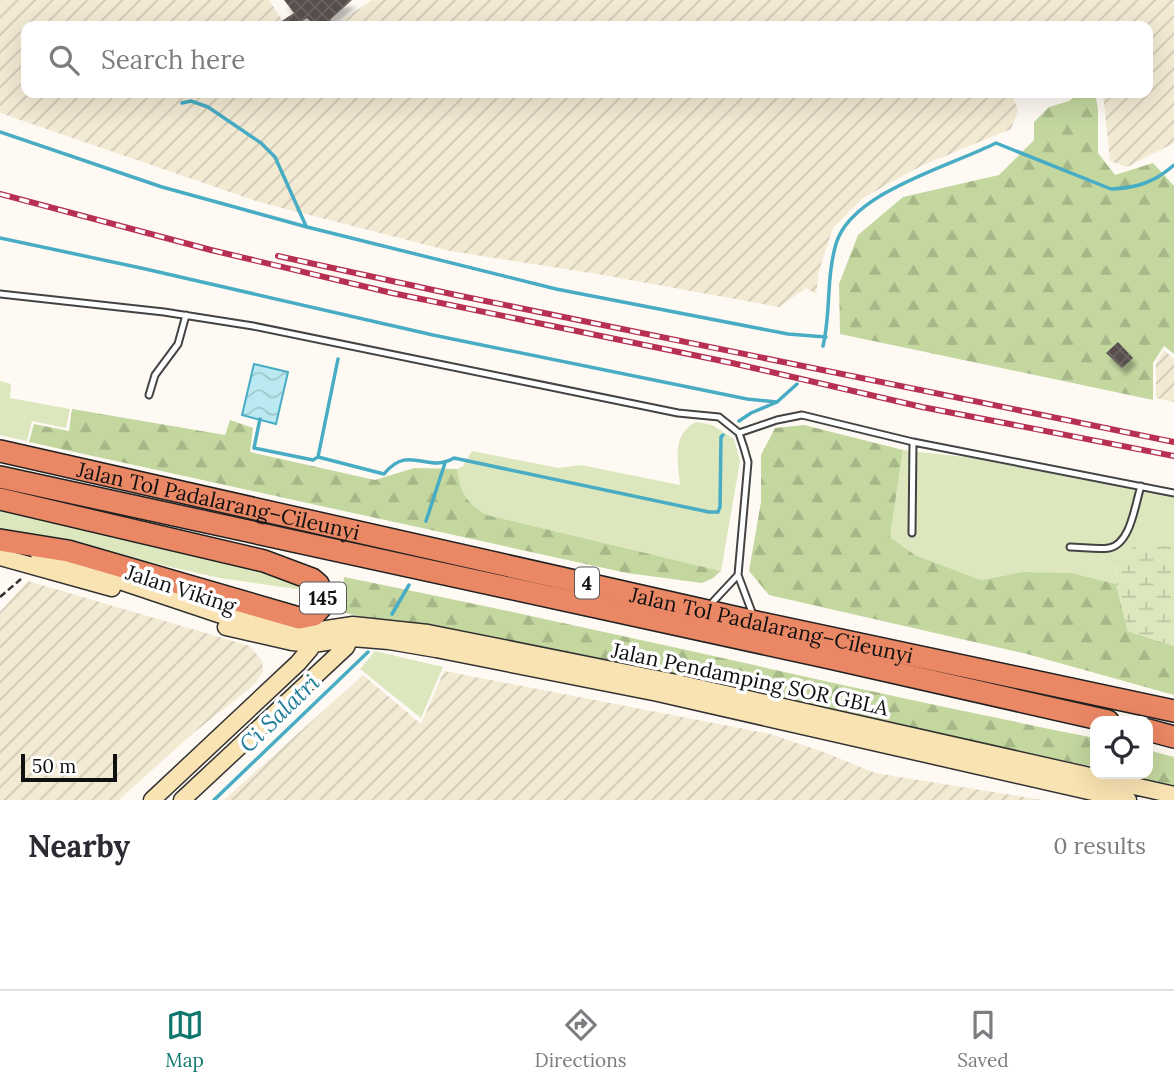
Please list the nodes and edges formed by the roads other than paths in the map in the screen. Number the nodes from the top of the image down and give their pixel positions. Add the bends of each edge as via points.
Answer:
1 (0, 294) edge
2 (186, 315) junction
3 (149, 395) dead end
4 (738, 433) junction
5 (913, 442) junction
6 (0, 451) edge
7 (0, 477) edge
8 (1141, 486) junction
9 (1174, 493) edge
10 (0, 499) edge
11 (912, 533) dead end
12 (0, 542) edge
13 (1070, 547) dead end
14 (0, 557) edge
15 (738, 575) junction
16 (706, 610) junction
17 (756, 622) junction
18 (352, 631) junction
19 (314, 638) junction
20 (276, 640) junction
21 (286, 673) junction
22 (1174, 711) edge
23 (1090, 717) edge
24 (1153, 731) edge
25 (1174, 737) edge
26 (1173, 797) edge
27 (152, 800) edge
28 (181, 800) edge
29 (1128, 800) edge

1 - 2 lane
2 - 3 lane via 178,344 155,375
2 - 4 lane via 678,413 719,417
4 - 5 lane via 802,415
4 - 15 lane via 748,462
5 - 8 lane
5 - 11 lane
6 - 16 highway, Jalan Tol Padalarang–Cileunyi / 4
7 - 23 highway, Jalan Tol Padalarang–Cileunyi / 4
8 - 9 lane
8 - 13 lane via 1119,544
10 - 12 highway, 145 via 264,561 315,581 322,590 323,603 314,615 299,618 68,551
12 - 19 street, Jalan Viking via 234,619
14 - 20 street, Jalan Viking
15 - 16 lane
15 - 17 lane
16 - 17 highway, Jalan Tol Padalarang–Cileunyi / 4
17 - 22 highway, Jalan Tol Padalarang–Cileunyi / 4
18 - 19 street, Jalan Viking
18 - 26 street, Jalan Pendamping SOR GBLA via 428,633 677,683
18 - 28 street via 346,647
18 - 29 street, Jalan Pendamping SOR GBLA via 658,693
19 - 20 street, Jalan Viking
19 - 21 street
20 - 21 street via 288,656
21 - 27 street
24 - 25 highway

